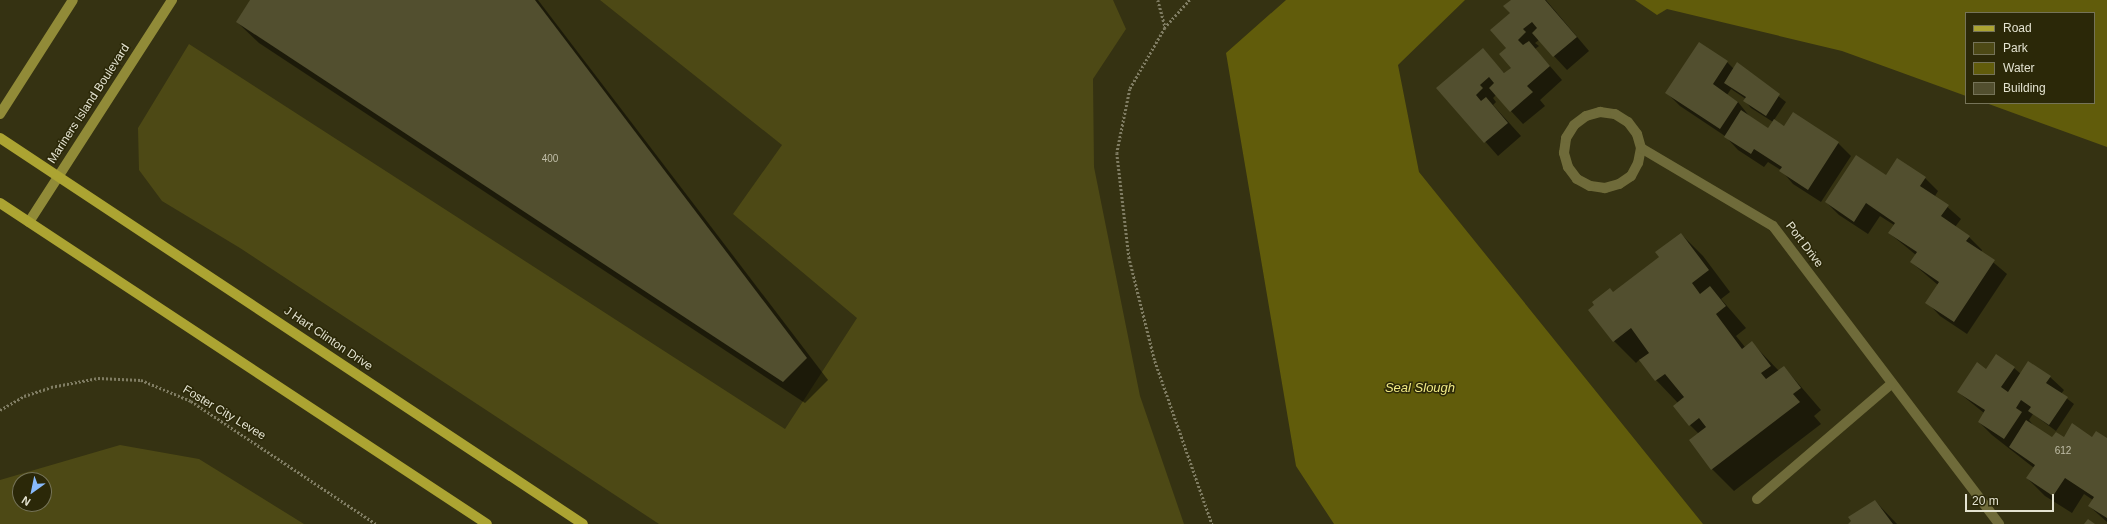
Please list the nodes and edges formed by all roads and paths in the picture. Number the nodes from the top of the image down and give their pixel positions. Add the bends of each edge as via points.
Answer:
1 (73, 0) edge
2 (172, 0) edge
3 (1158, 0) edge
4 (1190, 0) edge
5 (1165, 28) junction
6 (0, 114) edge
7 (0, 138) edge
8 (1641, 148) junction
9 (58, 176) junction
10 (0, 203) edge
11 (29, 222) junction
12 (1891, 384) junction
13 (0, 410) edge
14 (1757, 499) dead end
15 (376, 524) edge
16 (487, 524) edge
17 (583, 524) edge
18 (1212, 524) edge
19 (1999, 524) edge

1 - 6 main road
2 - 9 main road, Mariners Island Boulevard
3 - 5 path
4 - 5 path
5 - 18 path via 1130,89 1117,153 1129,257 1155,361
7 - 9 main road, J Hart Clinton Drive
8 - 8 street via 1637,134 1628,122 1615,114 1600,112 1586,116 1574,125 1566,138 1564,153 1568,167 1577,179 1590,186 1605,188 1619,184 1631,176 1638,163
8 - 12 street, Port Drive via 1773,226
9 - 11 main road, Mariners Island Boulevard
9 - 17 main road, J Hart Clinton Drive
10 - 11 main road
11 - 16 main road
12 - 14 street
12 - 19 street, Port Drive
13 - 15 path, Foster City Levee via 19,399 51,387 98,378 141,380 191,401

